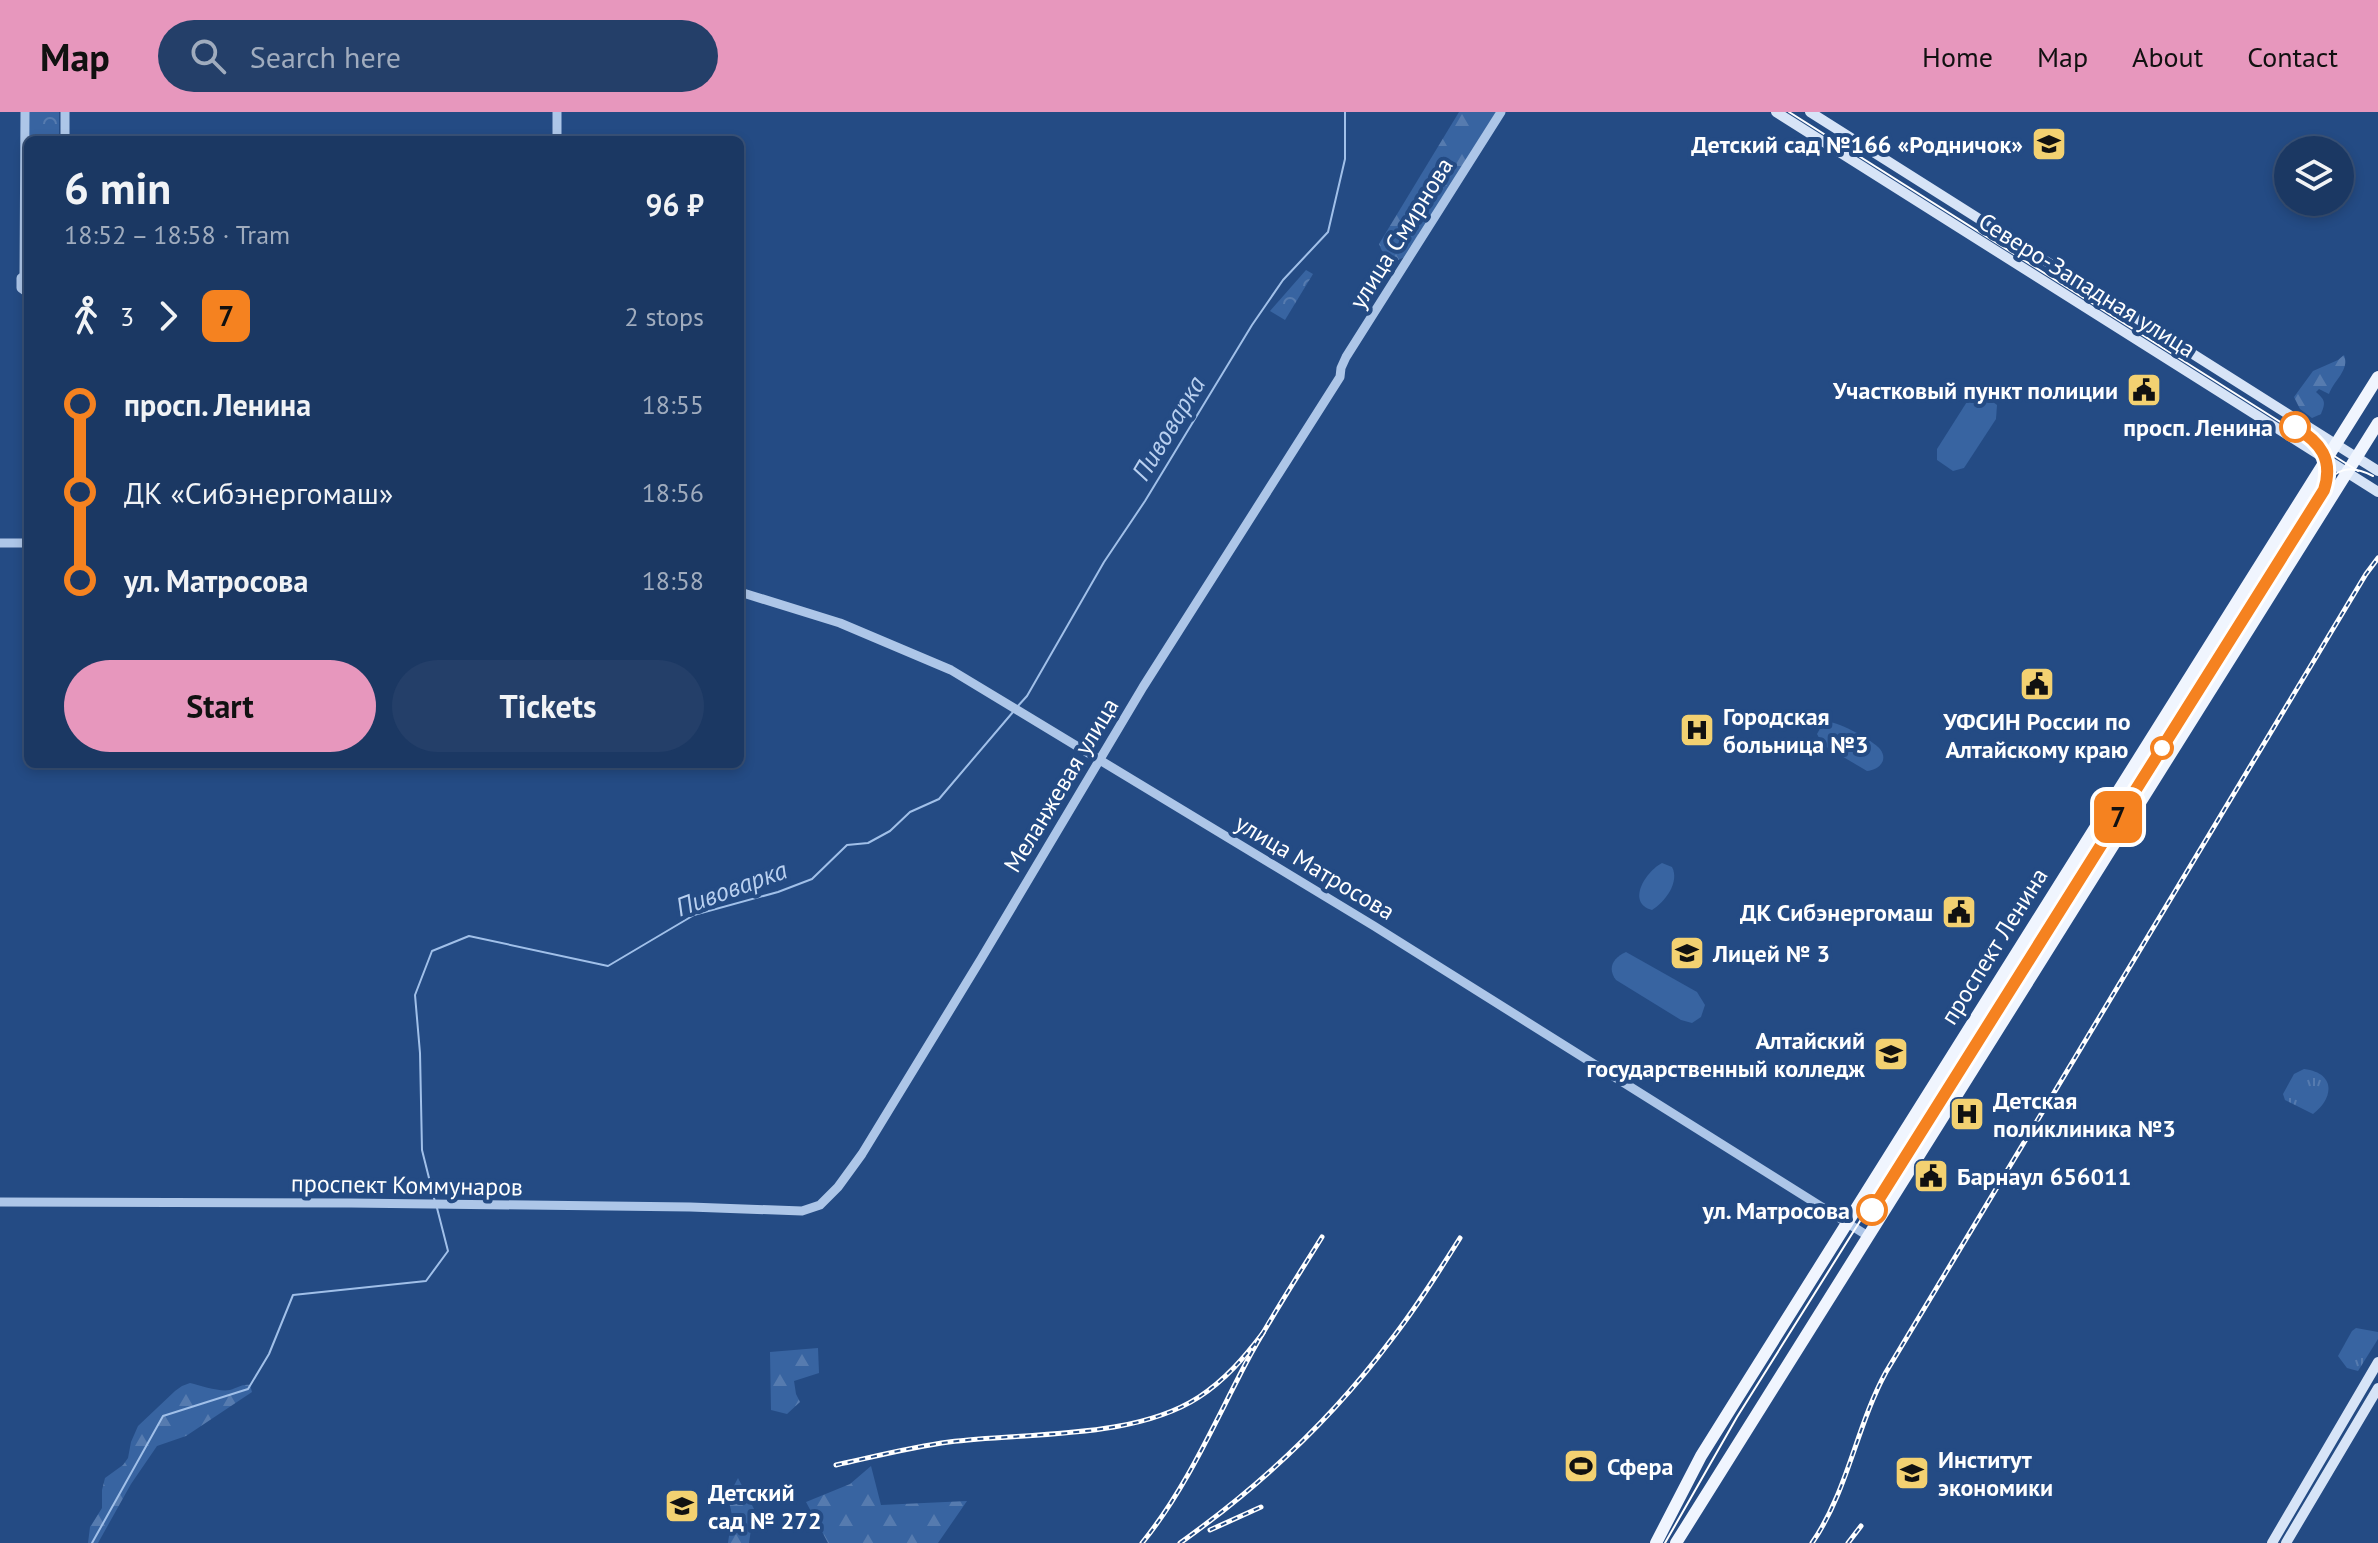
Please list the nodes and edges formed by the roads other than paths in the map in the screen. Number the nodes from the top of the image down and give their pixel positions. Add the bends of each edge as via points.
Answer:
1 (25, 112) edge
2 (65, 112) edge
3 (557, 112) edge
4 (1501, 112) edge
5 (1776, 112) edge
6 (1810, 112) edge
7 (25, 136) edge
8 (65, 136) edge
9 (557, 136) edge
10 (1340, 377) joint
11 (2378, 377) edge
12 (2378, 423) edge
13 (2336, 444) junction
14 (2357, 457) junction
15 (2326, 460) junction
16 (2378, 471) edge
17 (2347, 473) junction
18 (2378, 492) edge
19 (0, 543) edge
20 (24, 543) edge
21 (2250, 579) junction
22 (2272, 592) junction
23 (744, 593) edge
24 (1100, 760) junction
25 (2019, 948) junction
26 (2040, 960) junction
27 (0, 1202) edge
28 (813, 1209) joint
29 (1847, 1222) junction
30 (1868, 1236) junction
31 (2378, 1362) edge
32 (2378, 1388) edge
33 (1728, 1411) junction
34 (1749, 1425) junction
35 (1656, 1543) edge
36 (1676, 1543) edge
37 (2272, 1543) edge
38 (2286, 1543) edge

1 - 7 street
2 - 8 street
3 - 9 street
4 - 10 street, улица Смирнова via 1346,357
5 - 15 main road, Северо-Западная улица
6 - 13 main road, Северо-Западная улица
10 - 24 street, Меланжевая улица
11 - 13 main road, проспект Ленина
12 - 14 main road, проспект Ленина
13 - 14 main road, Северо-Западная улица
13 - 15 main road, проспект Ленина
14 - 16 main road, Северо-Западная улица
14 - 17 main road, проспект Ленина
15 - 17 main road, Северо-Западная улица
15 - 21 main road, проспект Ленина
17 - 18 main road, Северо-Западная улица
17 - 22 main road, проспект Ленина
19 - 20 street
21 - 22 main road
21 - 25 main road, проспект Ленина
22 - 26 main road, проспект Ленина
23 - 24 street, улица Матросова via 840,623 951,670
24 - 28 street, Меланжевая улица via 862,1154 828,1199
24 - 29 street, улица Матросова
25 - 26 main road
25 - 29 main road, проспект Ленина
26 - 30 main road, проспект Ленина
27 - 28 street, проспект Коммунаров
29 - 30 street, улица Матросова
29 - 33 main road, проспект Ленина
30 - 34 main road, проспект Ленина
31 - 37 main road
32 - 38 main road
33 - 34 main road
33 - 35 main road, проспект Ленина
34 - 36 main road, проспект Ленина

